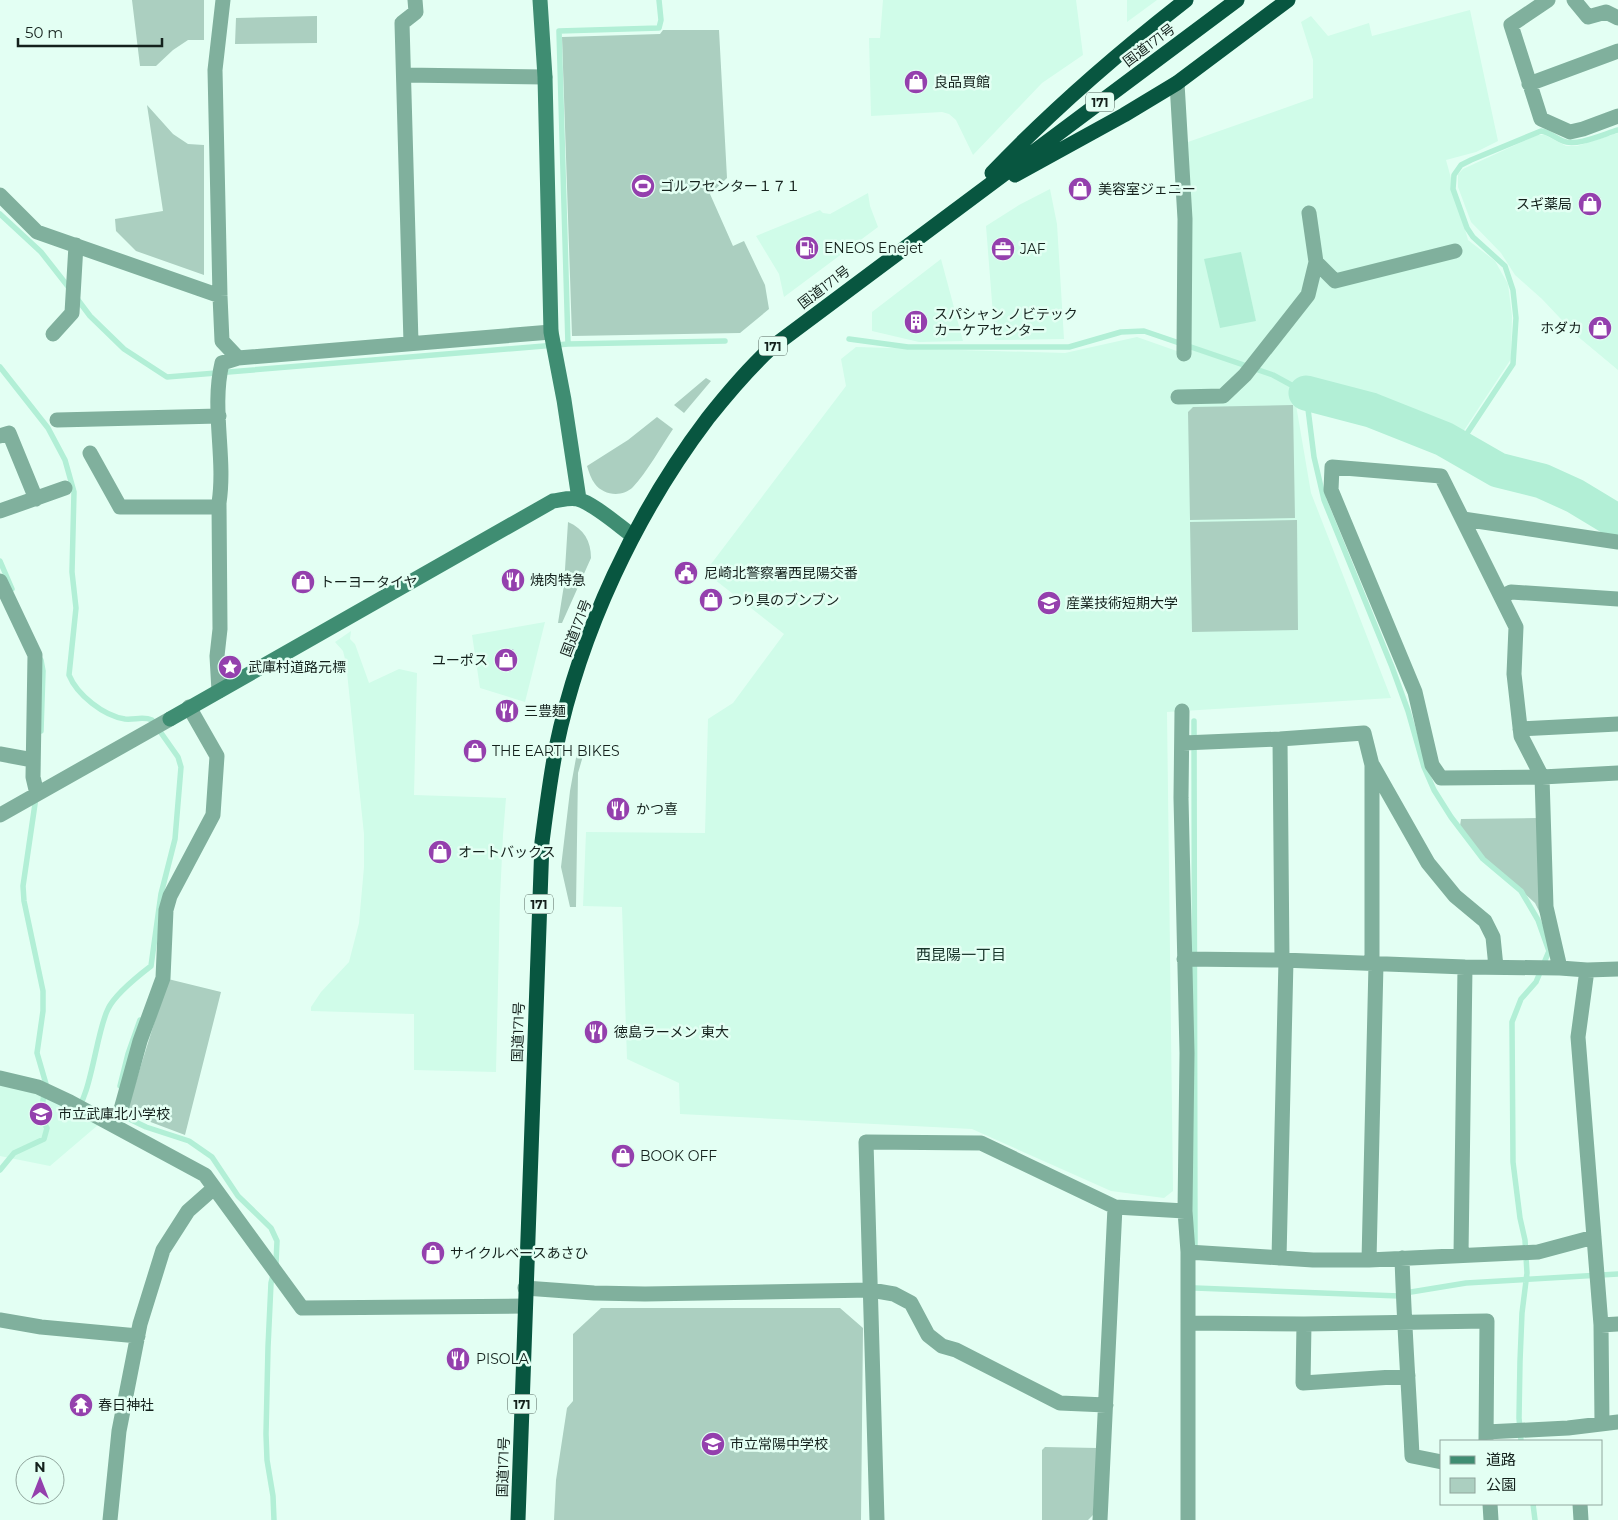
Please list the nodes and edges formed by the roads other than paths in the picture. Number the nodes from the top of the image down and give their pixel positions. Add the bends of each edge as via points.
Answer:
1 (223, 0) edge
2 (415, 0) edge
3 (540, 0) edge
4 (1186, 0) edge
5 (1237, 0) edge
6 (1288, 0) edge
7 (1548, 0) edge
8 (1574, 0) edge
9 (1618, 18) edge
10 (1618, 51) edge
11 (404, 75) junction
12 (545, 77) junction
13 (1177, 83) junction
14 (1530, 84) junction
15 (1618, 116) edge
16 (0, 195) edge
17 (963, 203) junction
18 (1308, 214) dead end
19 (1455, 251) dead end
20 (76, 252) junction
21 (1316, 262) junction
22 (220, 296) junction
23 (550, 332) junction
24 (53, 334) dead end
25 (411, 343) junction
26 (1184, 354) dead end
27 (238, 358) junction
28 (1178, 397) dead end
29 (219, 416) junction
30 (57, 420) dead end
31 (0, 436) edge
32 (90, 453) dead end
33 (65, 488) dead end
34 (36, 498) junction
35 (578, 499) junction
36 (219, 507) junction
37 (0, 511) edge
38 (1463, 519) junction
39 (633, 536) junction
40 (1618, 542) edge
41 (0, 581) edge
42 (1501, 597) junction
43 (1618, 599) edge
44 (219, 691) junction
45 (189, 707) junction
46 (1182, 711) dead end
47 (1618, 724) edge
48 (1520, 729) junction
49 (1280, 740) junction
50 (1183, 743) junction
51 (0, 754) edge
52 (33, 760) junction
53 (1372, 765) junction
54 (1618, 773) edge
55 (1542, 777) junction
56 (37, 793) junction
57 (0, 815) edge
58 (1184, 959) junction
59 (1284, 960) junction
60 (1374, 964) junction
61 (1465, 967) junction
62 (1496, 967) junction
63 (1548, 967) junction
64 (1618, 969) edge
65 (1587, 970) junction
66 (0, 1078) edge
67 (117, 1118) junction
68 (214, 1188) junction
69 (1115, 1207) junction
70 (1185, 1211) junction
71 (1594, 1237) junction
72 (1188, 1252) junction
73 (1461, 1255) junction
74 (1279, 1258) junction
75 (1402, 1258) junction
76 (1369, 1260) junction
77 (526, 1288) junction
78 (870, 1290) junction
79 (525, 1306) junction
80 (0, 1320) edge
81 (1404, 1322) junction
82 (1188, 1323) junction
83 (1304, 1324) junction
84 (1618, 1324) edge
85 (1601, 1325) junction
86 (138, 1336) junction
87 (1408, 1376) junction
88 (1106, 1405) junction
89 (1602, 1422) junction
90 (1618, 1422) edge
91 (1569, 1435) edge
92 (1486, 1436) edge
93 (1440, 1462) edge
94 (1490, 1505) edge
95 (1580, 1505) edge
96 (110, 1520) edge
97 (518, 1520) edge
98 (877, 1520) edge
99 (1100, 1520) edge
100 (1188, 1520) edge
101 (1490, 1520) edge
102 (1581, 1520) edge

1 - 22 street via 215,70
2 - 11 street via 416,12 402,23
3 - 12 street
4 - 17 highway via 1140,36 1030,134
5 - 17 highway, 国道171号 / 171
6 - 13 highway
7 - 14 street via 1511,25
8 - 9 street via 1588,17 1606,12
10 - 14 street
11 - 12 street
11 - 25 street
12 - 23 street
13 - 17 highway
13 - 26 street via 1185,219
14 - 15 street via 1541,119 1570,132
16 - 20 street via 37,232
17 - 39 highway, 国道171号 / 171 via 762,355 688,444
18 - 21 street
19 - 21 street via 1336,281
20 - 22 street
20 - 24 street via 72,313
21 - 28 street via 1308,295 1239,381 1223,396
22 - 27 street via 222,340
23 - 25 street
23 - 35 street via 567,418
25 - 27 street
27 - 29 street via 222,363
29 - 30 street
29 - 36 street via 222,484
31 - 34 street via 9,433
32 - 36 street via 120,507
33 - 34 street
34 - 37 street
35 - 39 street
35 - 44 street via 554,501
36 - 44 street
38 - 40 street
38 - 42 street
38 - 55 street via 1441,476 1332,467 1331,490 1415,692 1432,765 1440,778
39 - 77 highway, 国道171号 / 171 via 584,649 556,749 546,810 542,842
41 - 52 street via 35,655
42 - 43 street via 1511,592
42 - 48 street via 1516,627 1514,674
44 - 45 street
45 - 56 street
45 - 67 street via 217,756 213,815 168,903 163,978
46 - 50 street
47 - 48 street
48 - 55 street
49 - 50 street
49 - 53 street via 1364,733
49 - 59 street
50 - 58 street
51 - 52 street
52 - 56 street
53 - 60 street
53 - 62 street via 1428,863 1455,896 1485,920 1493,937
54 - 55 street
55 - 63 street
56 - 57 street
58 - 59 street
58 - 70 street
59 - 60 street
59 - 74 street
60 - 61 street
60 - 76 street
61 - 62 street
61 - 73 street
62 - 63 street
63 - 65 street
64 - 65 street
65 - 71 street via 1578,1037
66 - 67 street via 44,1090 80,1107
67 - 68 street via 205,1175
68 - 79 street via 302,1308
68 - 86 street via 188,1211 163,1250
69 - 70 street
69 - 78 street via 981,1143 866,1142
69 - 88 street
70 - 72 street
71 - 73 street via 1538,1252
71 - 85 street
72 - 74 street
72 - 82 street
73 - 75 street
74 - 76 street
75 - 76 street
75 - 81 street
77 - 78 street via 645,1294
77 - 79 highway, 国道171号 / 171
78 - 88 street via 894,1294 912,1303 928,1335 942,1346 1060,1403
78 - 98 street
79 - 97 highway, 国道171号 / 171
80 - 86 street
81 - 83 street
81 - 87 street
81 - 92 street via 1487,1321
82 - 83 street
82 - 100 street
83 - 87 street via 1303,1382
84 - 85 street
85 - 89 street
86 - 96 street via 119,1431
87 - 93 street via 1412,1456
88 - 99 street
89 - 90 street
89 - 91 street
91 - 92 street
94 - 101 street
95 - 102 street

